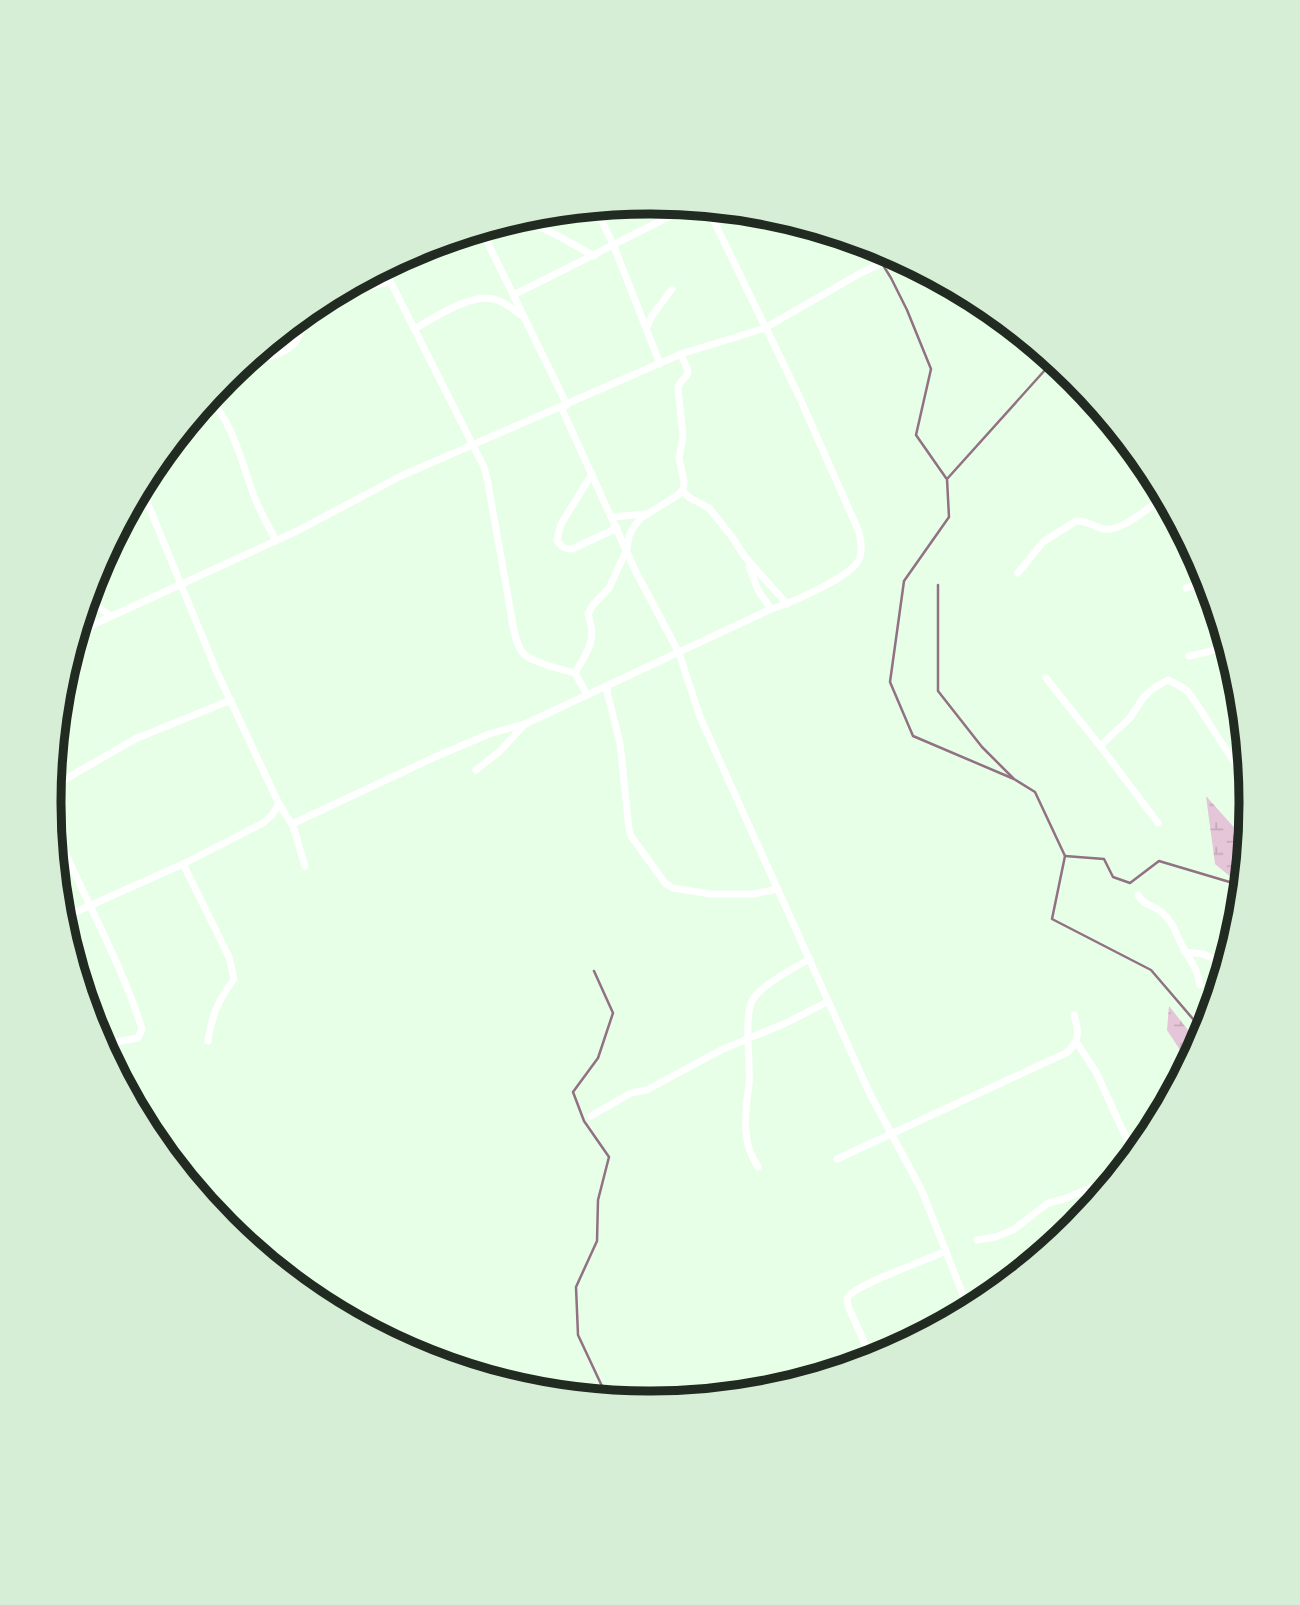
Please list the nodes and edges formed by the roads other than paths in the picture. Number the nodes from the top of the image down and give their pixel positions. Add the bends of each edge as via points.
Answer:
1 (672, 215) edge
2 (599, 216) edge
3 (712, 217) edge
4 (534, 225) edge
5 (485, 238) edge
6 (612, 244) junction
7 (594, 256) junction
8 (883, 262) edge
9 (387, 276) edge
10 (390, 282) junction
11 (367, 287) edge
12 (671, 289) dead end
13 (513, 295) junction
14 (524, 318) junction
15 (646, 328) junction
16 (765, 328) junction
17 (414, 329) junction
18 (299, 330) edge
19 (681, 354) junction
20 (265, 357) edge
21 (660, 364) junction
22 (215, 405) edge
23 (564, 406) junction
24 (474, 445) junction
25 (592, 474) junction
26 (682, 491) junction
27 (146, 498) edge
28 (1157, 502) edge
29 (649, 514) junction
30 (612, 517) junction
31 (617, 528) junction
32 (276, 541) junction
33 (626, 549) junction
34 (745, 557) junction
35 (1018, 573) dead end
36 (180, 585) junction
37 (1197, 585) edge
38 (1186, 588) dead end
39 (787, 604) junction
40 (95, 605) edge
41 (771, 609) junction
42 (111, 616) junction
43 (88, 627) edge
44 (1218, 647) edge
45 (679, 653) junction
46 (1189, 656) dead end
47 (575, 673) junction
48 (1046, 678) dead end
49 (608, 684) junction
50 (587, 695) junction
51 (231, 700) junction
52 (524, 724) junction
53 (1100, 746) junction
54 (1237, 764) edge
55 (476, 770) dead end
56 (62, 781) edge
57 (279, 804) junction
58 (1158, 823) dead end
59 (292, 824) junction
60 (64, 853) edge
61 (183, 864) junction
62 (305, 866) dead end
63 (778, 889) junction
64 (1138, 895) dead end
65 (89, 907) junction
66 (72, 914) edge
67 (1185, 952) junction
68 (810, 959) junction
69 (1217, 960) edge
70 (1199, 985) dead end
71 (827, 1002) junction
72 (1074, 1015) dead end
73 (748, 1039) junction
74 (208, 1041) dead end
75 (1077, 1042) junction
76 (113, 1044) edge
77 (591, 1116) dead end
78 (893, 1135) junction
79 (1129, 1145) edge
80 (837, 1159) dead end
81 (758, 1167) dead end
82 (1095, 1188) edge
83 (977, 1240) dead end
84 (946, 1251) junction
85 (965, 1299) edge
86 (867, 1350) edge

1 - 6 street
2 - 6 street
3 - 16 street
4 - 7 street
5 - 13 street
6 - 7 street
6 - 15 street
7 - 13 street
8 - 16 street
9 - 10 street
10 - 11 street
10 - 17 street
12 - 15 street
13 - 14 street
14 - 17 street via 494,299 474,299
14 - 23 street
15 - 21 street
16 - 19 street
16 - 39 street via 861,543 860,558 849,570
17 - 24 street
18 - 20 street via 298,338 281,354
19 - 21 street
19 - 26 street via 688,371 678,387
21 - 23 street
22 - 32 street
23 - 24 street
23 - 25 street
24 - 32 street via 401,476
24 - 47 street via 487,478 521,651
25 - 30 street
25 - 31 street via 561,524 557,540 572,549
26 - 29 street
26 - 34 street via 709,508
27 - 36 street
28 - 35 street via 1117,527 1104,529 1076,521 1043,542
29 - 30 street
29 - 33 street via 633,527
30 - 31 street
31 - 33 street
32 - 36 street
33 - 45 street
33 - 47 street via 608,591 588,614 592,644
34 - 39 street
34 - 41 street
36 - 42 street
36 - 51 street
37 - 38 street
39 - 41 street
40 - 42 street
41 - 45 street
42 - 43 street
44 - 46 street
45 - 49 street
45 - 63 street via 700,717
47 - 50 street
48 - 53 street
49 - 50 street
49 - 63 street via 631,836 665,883 710,894
50 - 52 street
51 - 56 street via 135,739
51 - 57 street
52 - 55 street
52 - 59 street via 435,757
53 - 54 street via 1152,689 1168,680 1185,689
53 - 58 street
57 - 59 street
57 - 61 street via 263,823
59 - 62 street
60 - 65 street
61 - 65 street
61 - 74 street via 229,957 234,979 210,1021
63 - 68 street
64 - 67 street via 1166,916
65 - 66 street
65 - 76 street via 142,1029 138,1038
67 - 69 street
67 - 70 street via 1199,975
68 - 71 street
68 - 73 street via 755,996
71 - 73 street
71 - 78 street
72 - 75 street
73 - 77 street
73 - 81 street via 745,1125 749,1151
75 - 78 street via 1069,1052
75 - 79 street
78 - 80 street
78 - 84 street
82 - 83 street via 1048,1203 1013,1230
84 - 85 street
84 - 86 street via 848,1297

